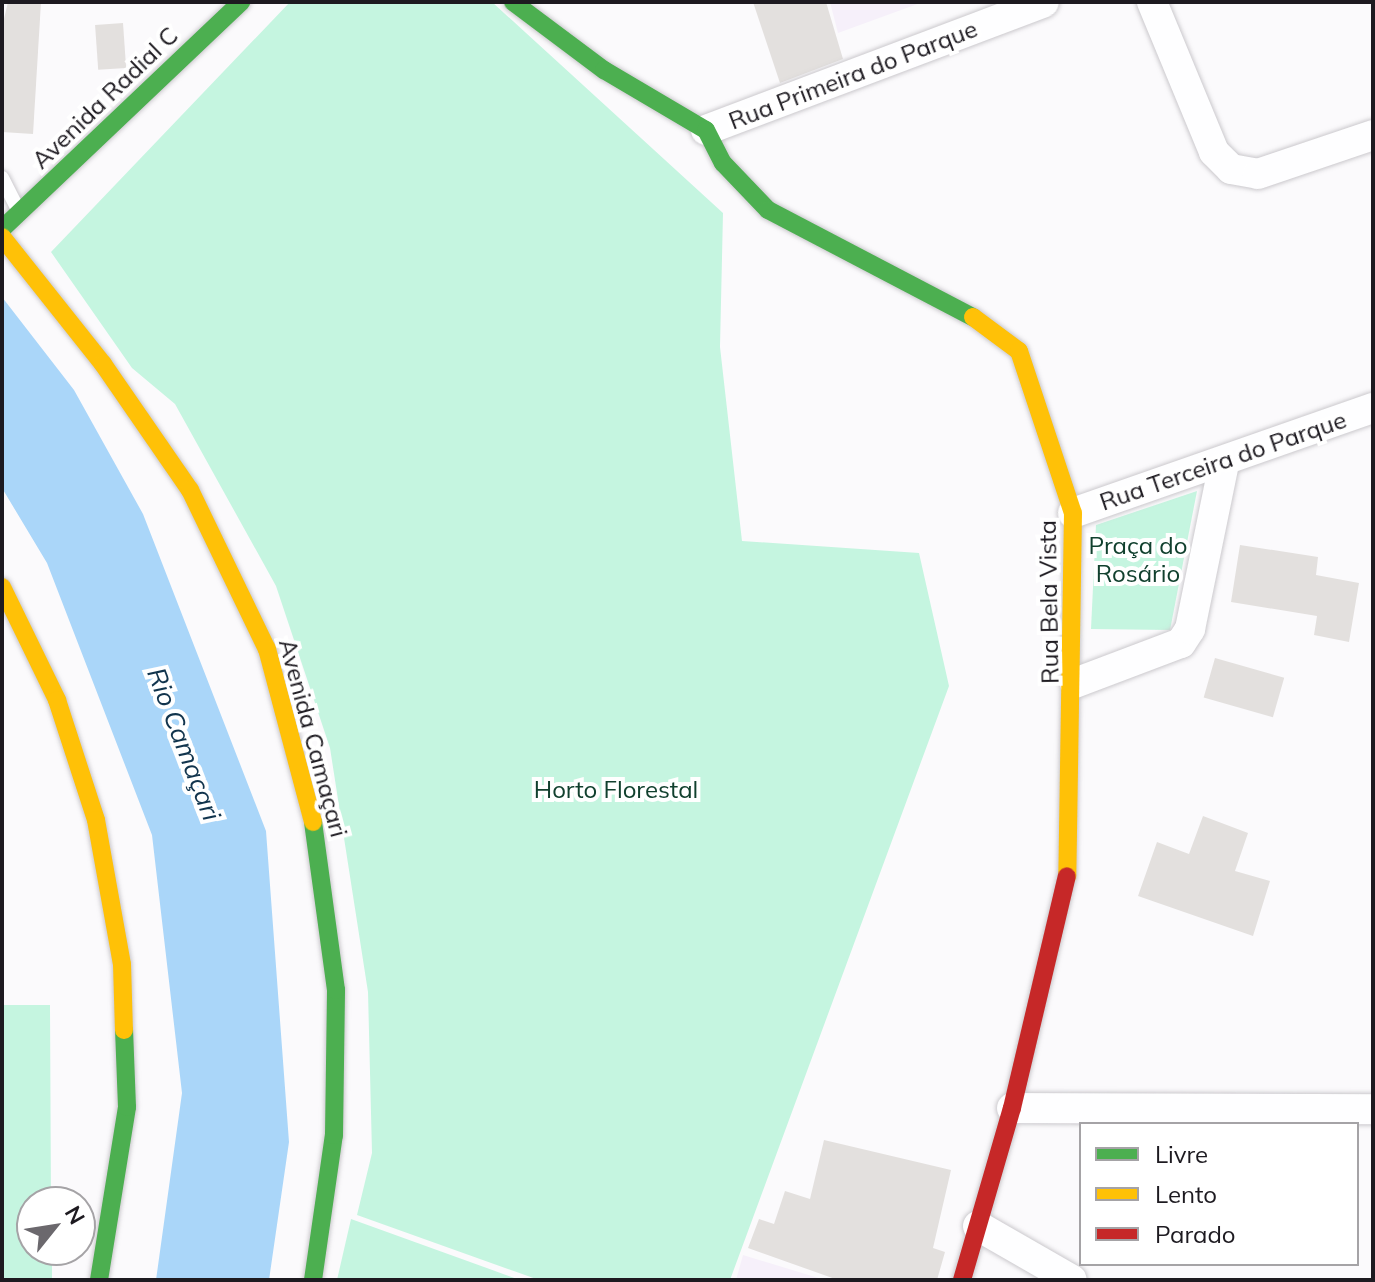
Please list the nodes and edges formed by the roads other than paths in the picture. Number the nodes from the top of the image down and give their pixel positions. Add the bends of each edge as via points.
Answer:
1 (241, 2) edge
2 (513, 2) edge
3 (1044, 2) edge
4 (1152, 2) edge
5 (706, 130) junction
6 (1373, 135) edge
7 (2, 178) edge
8 (19, 213) junction
9 (2, 229) edge
10 (2, 237) edge
11 (1373, 408) edge
12 (1224, 463) junction
13 (1073, 513) junction
14 (2, 587) edge
15 (1075, 683) junction
16 (1012, 1108) junction
17 (1373, 1109) edge
18 (978, 1226) junction
19 (99, 1280) edge
20 (313, 1280) edge
21 (962, 1280) edge
22 (1072, 1280) edge

1 - 8 street, Avenida Radial C
2 - 5 street via 604,70
3 - 5 street, Rua Primeira do Parque
4 - 6 street via 1214,152 1231,169 1258,174
5 - 13 street, Rua Bela Vista via 723,163 768,210 999,330 1019,351
7 - 8 lane
8 - 9 street, Avenida Radial C
10 - 20 street, Avenida Camaçari via 94,353 190,490 267,649 318,840 336,990 334,1135
11 - 12 street, Rua Terceira do Parque
12 - 13 street, Rua Terceira do Parque
12 - 15 street via 1190,629 1181,643
13 - 15 street, Rua Bela Vista
14 - 19 street via 57,700 96,820 122,964 127,1107
15 - 16 street, Rua Bela Vista via 1070,862
16 - 17 street
16 - 18 street, Rua Bela Vista
18 - 21 street, Rua Bela Vista
18 - 22 street

